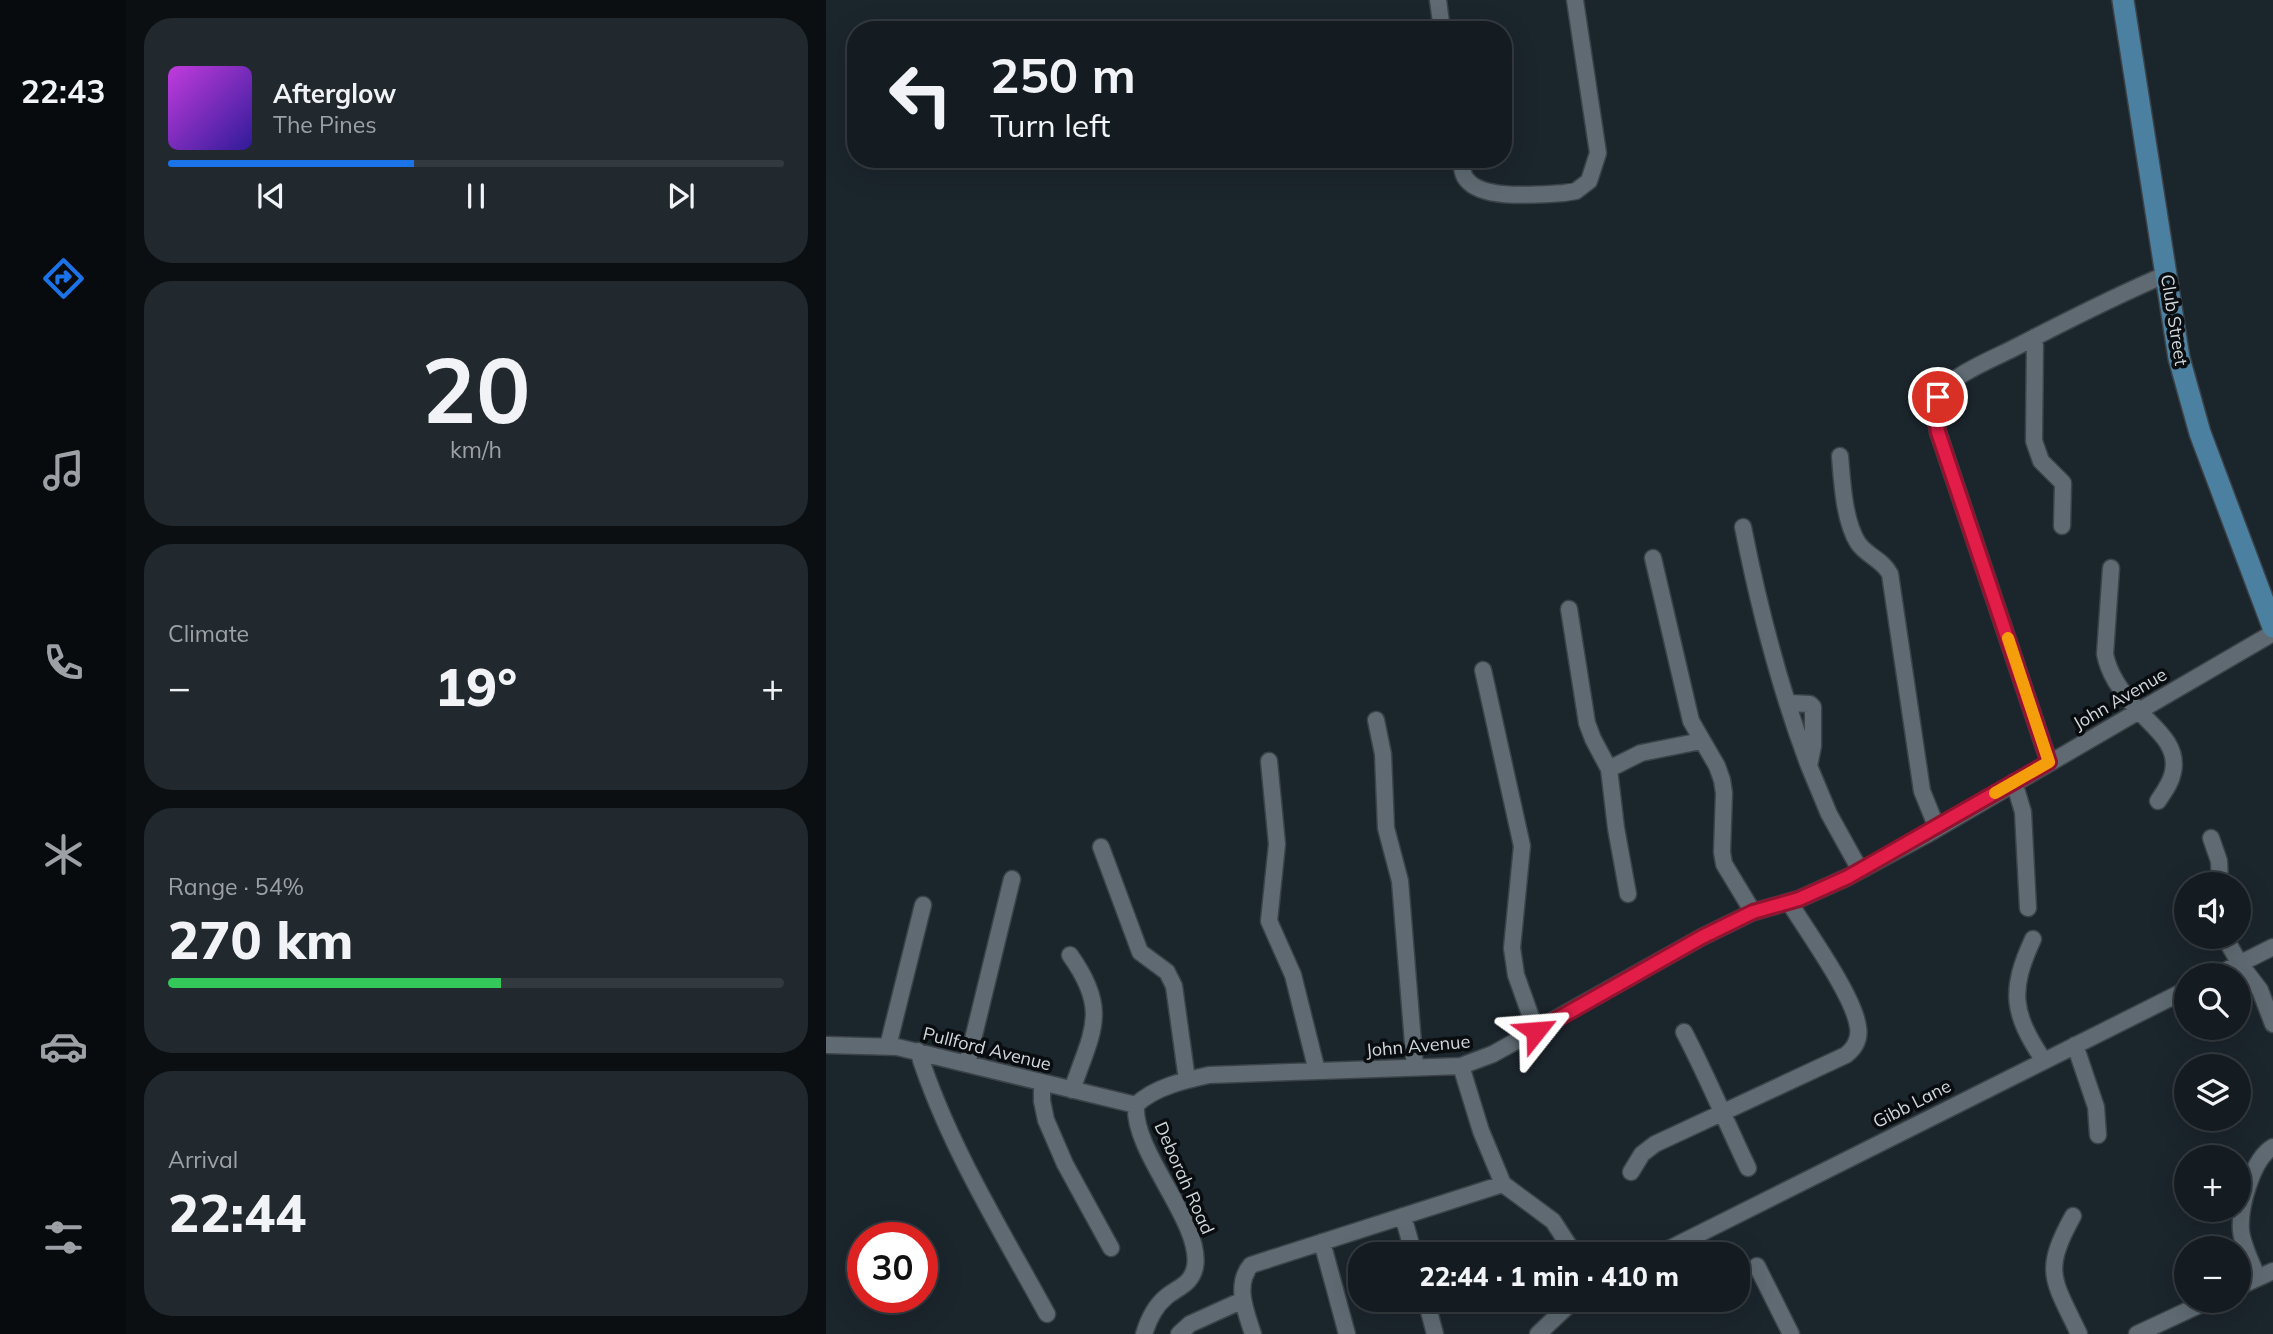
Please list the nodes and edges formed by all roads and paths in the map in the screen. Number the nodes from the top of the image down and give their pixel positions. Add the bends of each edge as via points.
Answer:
1 (1438, 0) edge
2 (1575, 0) edge
3 (2123, 0) edge
4 (1441, 21) edge
5 (1462, 168) edge
6 (2166, 274) junction
7 (2035, 337) junction
8 (1840, 456) dead end
9 (2062, 526) dead end
10 (1743, 527) dead end
11 (1653, 558) dead end
12 (2111, 568) dead end
13 (1569, 609) dead end
14 (2273, 627) edge
15 (2273, 632) edge
16 (1483, 670) dead end
17 (1788, 703) junction
18 (2138, 711) junction
19 (1376, 720) dead end
20 (1701, 741) junction
21 (1269, 761) dead end
22 (2049, 762) junction
23 (1809, 766) junction
24 (1609, 769) junction
25 (2014, 782) junction
26 (2158, 801) dead end
27 (1937, 828) junction
28 (2211, 838) dead end
29 (1101, 847) dead end
30 (1860, 870) junction
31 (2219, 872) edge
32 (1013, 878) dead end
33 (1628, 894) dead end
34 (1788, 902) junction
35 (923, 905) dead end
36 (2028, 908) dead end
37 (1753, 912) junction
38 (2033, 939) dead end
39 (2273, 947) edge
40 (1070, 955) dead end
41 (2242, 963) edge
42 (2251, 978) edge
43 (2174, 996) edge
44 (2273, 1024) edge
45 (1536, 1031) junction
46 (1684, 1032) dead end
47 (826, 1045) edge
48 (2075, 1045) junction
49 (888, 1046) junction
50 (918, 1051) junction
51 (2044, 1060) junction
52 (967, 1064) junction
53 (1461, 1066) junction
54 (1415, 1068) junction
55 (1318, 1072) junction
56 (1187, 1080) junction
57 (1042, 1083) junction
58 (1072, 1090) junction
59 (1136, 1105) junction
60 (1722, 1113) junction
61 (2098, 1135) dead end
62 (2273, 1147) edge
63 (1748, 1168) dead end
64 (1631, 1172) dead end
65 (1503, 1184) junction
66 (1403, 1216) junction
67 (2073, 1216) dead end
68 (1322, 1242) junction
69 (1410, 1242) edge
70 (1567, 1242) edge
71 (1683, 1242) edge
72 (1111, 1248) dead end
73 (1757, 1266) dead end
74 (2266, 1275) edge
75 (1243, 1300) junction
76 (1430, 1312) edge
77 (1561, 1312) edge
78 (2182, 1313) edge
79 (1047, 1314) dead end
80 (1144, 1334) edge
81 (1179, 1334) edge
82 (1252, 1334) edge
83 (1347, 1334) edge
84 (1436, 1334) edge
85 (1538, 1334) edge
86 (1791, 1334) edge
87 (2079, 1334) edge
88 (2137, 1334) edge

1 - 4 street
2 - 5 street via 1598,153 1589,181 1564,193 1489,192 1467,180
3 - 6 main road, Club Street
6 - 7 street
6 - 14 main road, Club Street via 2188,396
7 - 9 street via 2034,442 2041,461 2063,483
7 - 22 street via 1951,383 1938,397 1935,413
8 - 27 street via 1843,492 1858,542 1890,574 1920,783
10 - 17 street
11 - 20 street via 1690,721
12 - 18 street via 2107,665
13 - 24 street via 1587,723
15 - 18 street, John Avenue
16 - 45 street via 1522,846 1512,948 1516,975
17 - 23 street
17 - 23 street via 1810,704 1814,709
18 - 22 street, John Avenue
18 - 26 street via 2164,738 2174,759 2171,780
19 - 54 street via 1383,754 1386,828 1400,881
20 - 24 street via 1641,753
20 - 37 street via 1722,780 1724,864
21 - 55 street via 1277,844 1269,921 1293,975
22 - 25 street, John Avenue
23 - 30 street
24 - 33 street
25 - 27 street, John Avenue
25 - 36 street via 2023,812
27 - 30 street, John Avenue
28 - 31 street
29 - 56 street via 1140,952 1167,972 1174,986
30 - 34 street, John Avenue
32 - 52 street
34 - 37 street, John Avenue
34 - 60 street via 1849,1003 1858,1025 1855,1045 1846,1055
35 - 49 street
37 - 45 street, John Avenue
38 - 51 street via 2019,970 2017,1001 2023,1025
39 - 41 street
40 - 58 street via 1090,988 1094,1016
42 - 44 street
43 - 48 street, Gibb Lane
45 - 53 street, John Avenue via 1493,1055
46 - 60 street
47 - 49 street, Pullford Avenue
48 - 51 street, Gibb Lane
48 - 61 street via 2096,1107
49 - 50 street, Pullford Avenue
50 - 52 street, Pullford Avenue
50 - 79 street via 961,1157
51 - 71 street, Gibb Lane
52 - 57 street, Pullford Avenue
53 - 54 street, John Avenue
53 - 65 street
54 - 55 street, John Avenue
55 - 56 street, John Avenue via 1224,1073
56 - 59 street, John Avenue
57 - 58 street, Pullford Avenue
57 - 72 street via 1046,1120
58 - 59 street, Pullford Avenue
59 - 80 street, Deborah Road via 1147,1147 1192,1242 1195,1266 1185,1286 1166,1297 1155,1311
60 - 63 street
60 - 64 street via 1655,1144
62 - 74 street via 2265,1151 2252,1173 2241,1219 2242,1239
65 - 66 street
65 - 70 street via 1553,1220
66 - 68 street
66 - 69 street
67 - 87 street via 2056,1249 2053,1273
68 - 75 street via 1251,1265 1244,1275
68 - 83 street
73 - 86 street
75 - 81 street via 1190,1324
75 - 82 street
76 - 84 street
77 - 85 street
78 - 88 street

